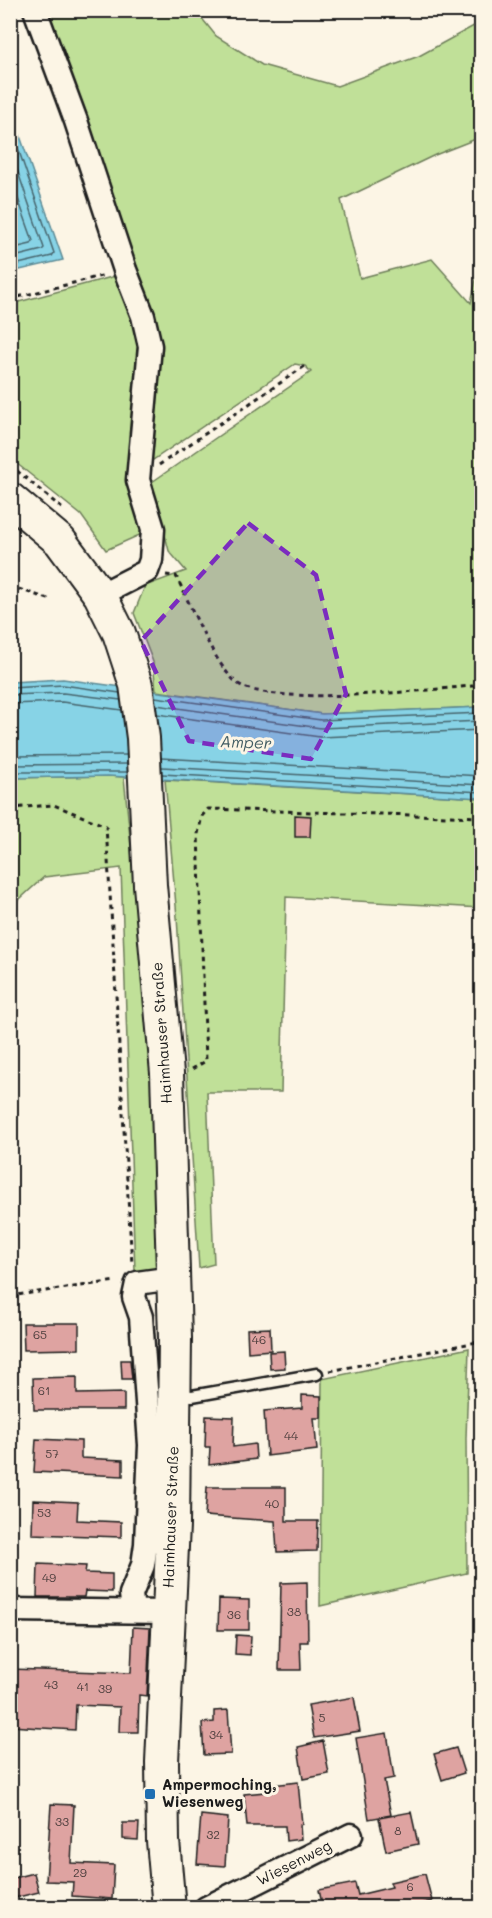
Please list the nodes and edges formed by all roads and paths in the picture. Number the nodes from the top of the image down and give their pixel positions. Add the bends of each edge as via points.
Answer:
1 (35, 10) edge
2 (125, 270) junction
3 (10, 299) edge
4 (305, 366) dead end
5 (138, 480) junction
6 (10, 499) edge
7 (147, 571) junction
8 (10, 586) edge
9 (100, 595) junction
10 (51, 600) dead end
11 (482, 685) edge
12 (10, 808) edge
13 (482, 817) edge
14 (167, 1073) junction
15 (173, 1278) junction
16 (128, 1282) junction
17 (10, 1296) edge
18 (482, 1341) edge
19 (317, 1374) joint
20 (174, 1395) junction
21 (10, 1610) edge
22 (133, 1611) junction
23 (168, 1612) junction
24 (351, 1835) dead end
25 (169, 1908) edge
26 (206, 1908) edge

1 - 2 street
2 - 3 path
2 - 5 street via 150,346
4 - 5 path
5 - 7 street via 153,529
6 - 9 main road, Haimhauser Straße via 60,541
7 - 9 street
7 - 11 path via 176,576 220,662 238,684 286,694 375,695
8 - 10 path
9 - 14 main road, Haimhauser Straße via 119,633 136,685
12 - 16 path via 54,805 106,826 130,1198 132,1276
13 - 14 path via 208,809 198,834 206,1060 184,1073
14 - 15 main road, Haimhauser Straße
15 - 16 street
15 - 20 main road, Haimhauser Straße
16 - 17 path
16 - 22 street, Haimhauser Straße via 141,1317 150,1445 146,1544 143,1565 130,1594
18 - 19 path
19 - 20 lane via 192,1396
20 - 23 main road, Haimhauser Straße
21 - 22 street
22 - 23 street
23 - 25 main road, Haimhauser Straße via 162,1762
24 - 26 street, Wiesenweg

